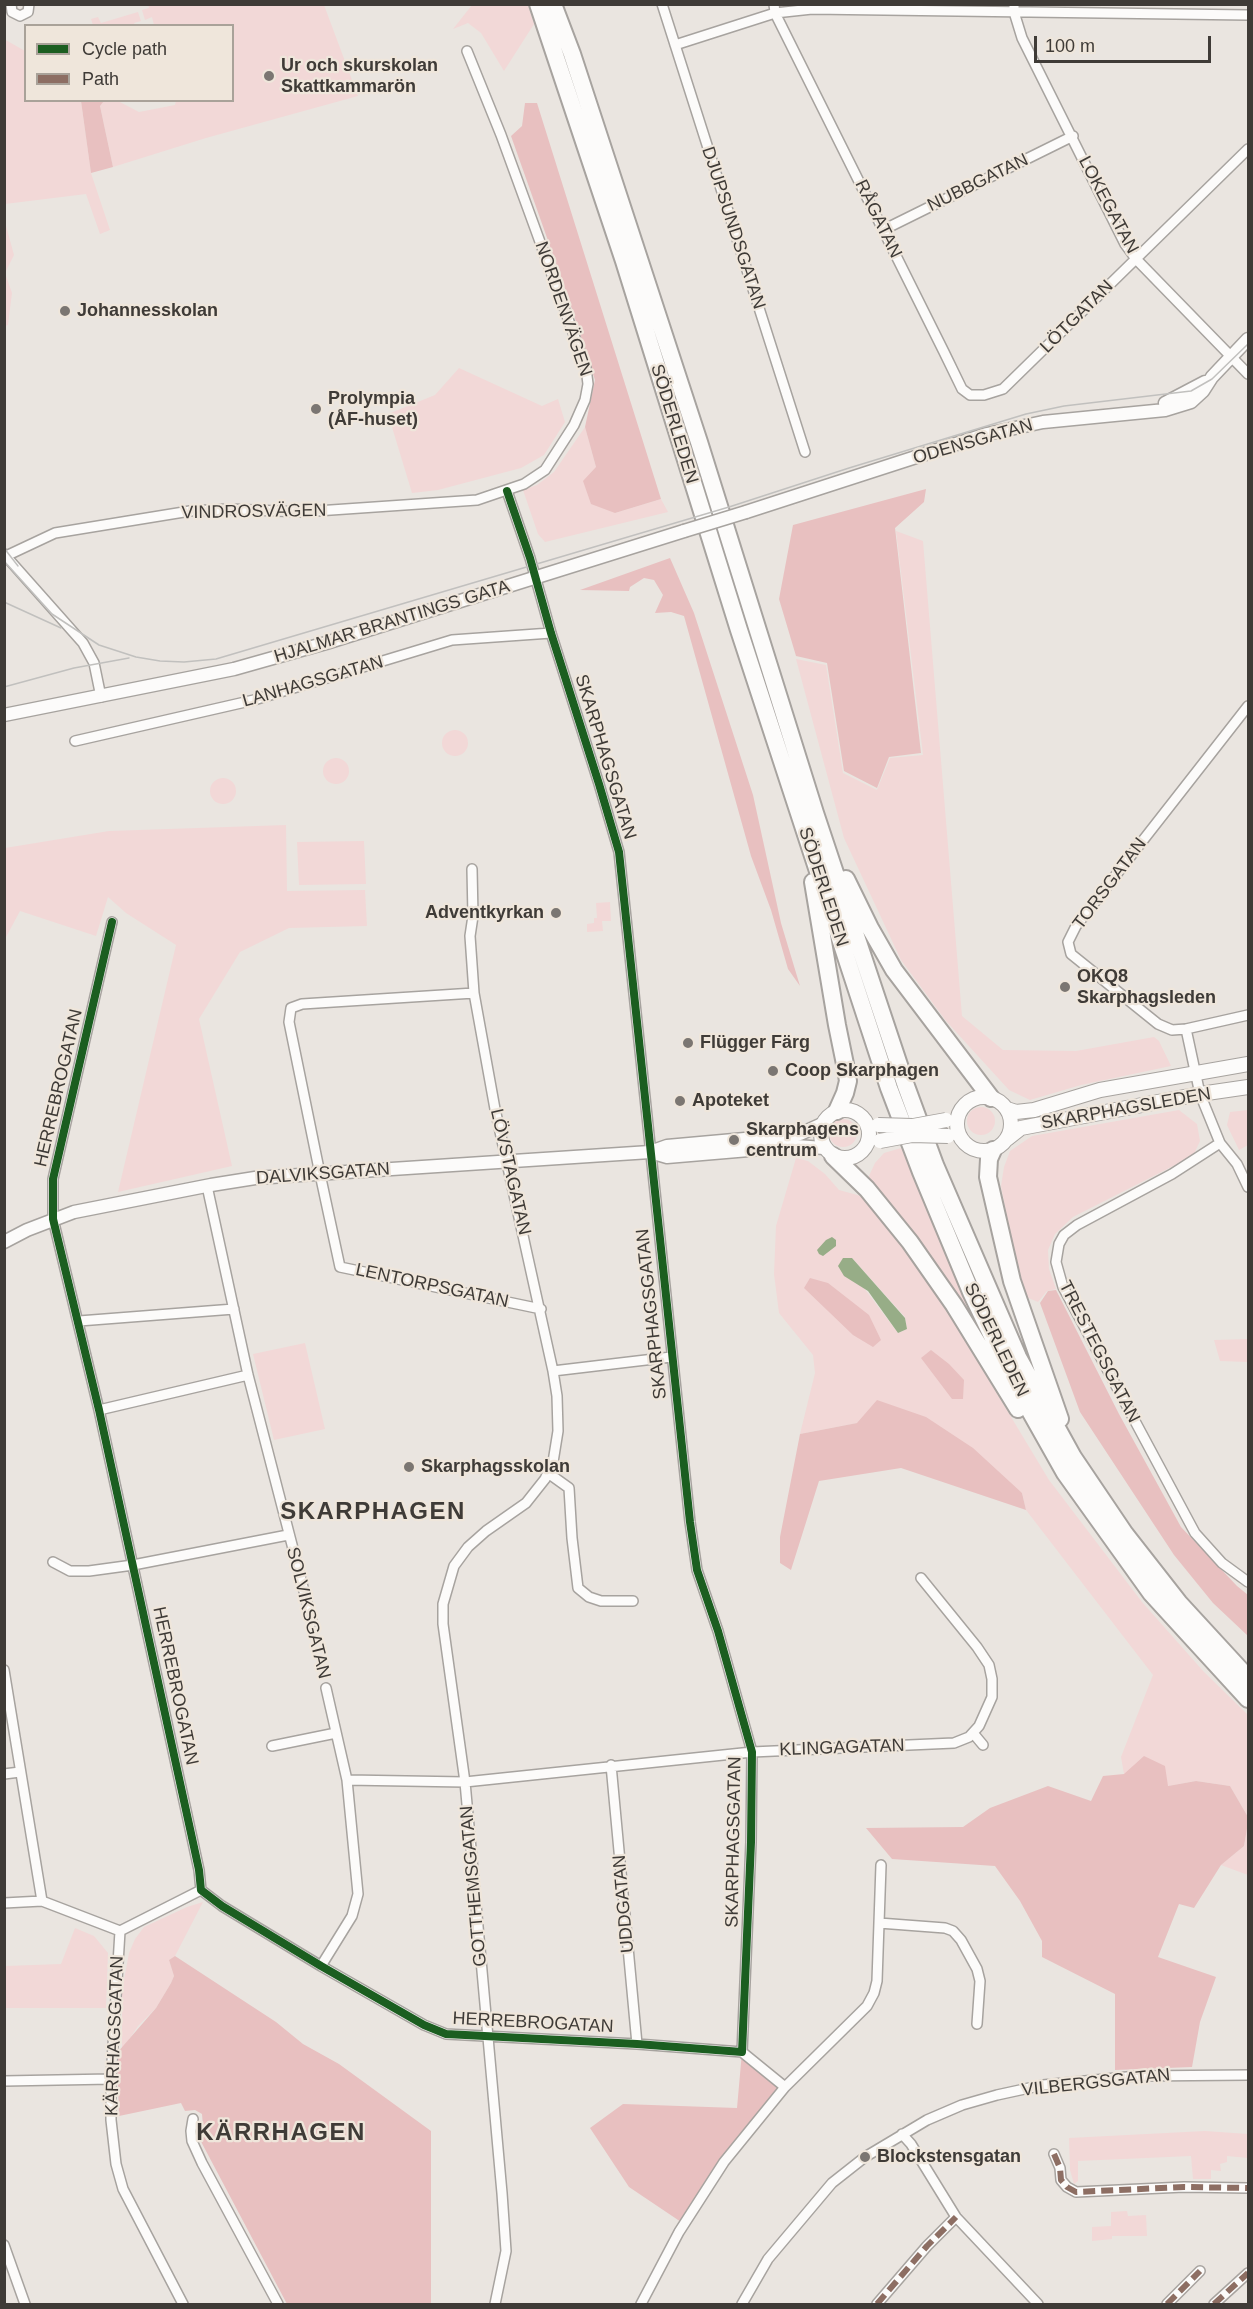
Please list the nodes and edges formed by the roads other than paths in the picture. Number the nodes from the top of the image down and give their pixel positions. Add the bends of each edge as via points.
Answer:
1 (29, 4) edge
2 (538, 4) edge
3 (553, 4) edge
4 (662, 4) edge
5 (9, 7) edge
6 (1014, 8) edge
7 (775, 9) edge
8 (1248, 15) edge
9 (675, 45) junction
10 (467, 51) dead end
11 (1073, 136) junction
12 (1248, 149) edge
13 (883, 230) junction
14 (1136, 259) junction
15 (1248, 339) edge
16 (1230, 356) junction
17 (1248, 374) edge
18 (1008, 385) joint
19 (805, 452) dead end
20 (507, 491) junction
21 (808, 492) joint
22 (5, 555) edge
23 (536, 578) junction
24 (551, 633) junction
25 (101, 696) junction
26 (1248, 706) edge
27 (4, 715) edge
28 (75, 741) dead end
29 (815, 813) junction
30 (804, 828) junction
31 (472, 869) dead end
32 (112, 922) dead end
33 (474, 993) junction
34 (1248, 1016) edge
35 (1186, 1029) junction
36 (1248, 1064) edge
37 (1194, 1072) junction
38 (1248, 1087) edge
39 (1200, 1094) junction
40 (991, 1098) junction
41 (1007, 1109) junction
42 (960, 1110) junction
43 (837, 1111) junction
44 (863, 1117) junction
45 (822, 1124) junction
46 (1006, 1139) junction
47 (964, 1143) junction
48 (1220, 1143) junction
49 (866, 1147) junction
50 (993, 1150) junction
51 (650, 1152) junction
52 (828, 1152) junction
53 (508, 1163) junction
54 (320, 1174) junction
55 (207, 1186) junction
56 (1248, 1187) edge
57 (54, 1219) junction
58 (4, 1242) edge
59 (234, 1309) junction
60 (541, 1310) junction
61 (79, 1321) junction
62 (671, 1357) junction
63 (553, 1371) junction
64 (248, 1375) junction
65 (99, 1410) junction
66 (1073, 1457) junction
67 (548, 1473) junction
68 (1065, 1473) junction
69 (526, 1503) joint
70 (288, 1535) junction
71 (53, 1563) dead end
72 (133, 1565) junction
73 (921, 1578) dead end
74 (1248, 1582) edge
75 (633, 1601) dead end
76 (312, 1622) dead end
77 (4, 1670) edge
78 (1248, 1678) edge
79 (326, 1688) dead end
80 (1248, 1699) edge
81 (336, 1732) junction
82 (973, 1733) junction
83 (983, 1745) dead end
84 (272, 1746) dead end
85 (752, 1752) junction
86 (611, 1765) junction
87 (20, 1772) junction
88 (4, 1774) edge
89 (347, 1780) junction
90 (465, 1782) junction
91 (881, 1865) dead end
92 (201, 1890) junction
93 (42, 1901) junction
94 (4, 1903) edge
95 (879, 1923) junction
96 (120, 1931) junction
97 (321, 1966) junction
98 (977, 2024) dead end
99 (486, 2035) junction
100 (637, 2043) junction
101 (742, 2052) junction
102 (1248, 2075) edge
103 (111, 2079) junction
104 (4, 2081) edge
105 (785, 2087) junction
106 (194, 2120) dead end
107 (902, 2134) junction
108 (1054, 2154) dead end
109 (1248, 2188) edge
110 (956, 2217) junction
111 (4, 2245) edge
112 (1200, 2271) dead end
113 (1248, 2273) edge
114 (25, 2304) edge
115 (183, 2304) edge
116 (278, 2304) edge
117 (495, 2304) edge
118 (641, 2304) edge
119 (742, 2304) edge
120 (877, 2304) edge
121 (1038, 2304) edge
122 (1167, 2304) edge
123 (1214, 2304) edge

1 - 5 street via 28,12 20,16
2 - 30 highway, SÖDERLEDEN
3 - 29 highway, SÖDERLEDEN via 702,452
4 - 9 street, DJUPSUNDSGATAN
6 - 7 street
6 - 8 street
6 - 11 street, LOKEGATAN via 1022,38
7 - 9 street
7 - 13 street, RÅGATAN
9 - 19 street, DJUPSUNDSGATAN
10 - 20 street, NORDENVÄGEN via 549,265 586,368 588,384 574,425 545,470
11 - 13 street, NUBBGATAN
11 - 14 street, LOKEGATAN
12 - 14 street, LÖTGATAN
13 - 18 street, RÅGATAN via 962,389 970,395 984,394
14 - 16 street, LOKEGATAN
14 - 18 street, LÖTGATAN
15 - 16 street, ODENSGATAN
16 - 17 street, LOKEGATAN
16 - 21 street, ODENSGATAN via 1212,377 1176,399 1141,412 1042,422 987,434
20 - 22 street, VINDROSVÄGEN via 467,501 321,511 190,511 55,532
20 - 23 street
21 - 23 street, HJALMAR BRANTINGS GATA, bridge
22 - 25 street via 83,643 94,663
23 - 24 street, SKARPHAGSGATAN
23 - 25 street, HJALMAR BRANTINGS GATA via 234,669
24 - 28 street, LANHAGSGATAN via 452,639 254,700
24 - 51 street, SKARPHAGSGATAN via 619,852
25 - 27 street, HJALMAR BRANTINGS GATA
26 - 35 street, TORSGATAN via 1076,926 1068,942 1071,954 1158,1024 1172,1030
29 - 40 highway via 894,970
29 - 66 highway, SÖDERLEDEN via 934,1165 1018,1357
30 - 43 highway via 846,1069 845,1093
30 - 68 highway, SÖDERLEDEN via 921,1172 971,1292 1016,1386
31 - 33 street, LÖVSTAGATAN via 470,936
32 - 57 street, HERREBROGATAN via 53,1179
33 - 53 street, LÖVSTAGATAN
33 - 54 street, LENTORPSGATAN via 302,1004 291,1008 289,1022
34 - 35 street
35 - 37 street
36 - 37 main road, SKARPHAGSLEDEN
37 - 39 street
37 - 41 main road, SKARPHAGSLEDEN via 1100,1090 1034,1110
38 - 39 main road, SKARPHAGSLEDEN
39 - 46 main road, SKARPHAGSLEDEN via 1021,1128
39 - 48 street
40 - 41 main road
40 - 42 main road via 976,1098
41 - 46 main road via 1011,1120
42 - 44 main road, bridge via 946,1120 913,1126 878,1125
42 - 47 main road via 956,1126
43 - 44 main road via 854,1111
43 - 45 main road
44 - 49 main road via 869,1129
45 - 51 street, DALVIKSGATAN via 800,1134 667,1146
45 - 52 main road via 820,1138
46 - 50 main road
47 - 49 main road, bridge via 948,1136 912,1135
47 - 50 main road via 974,1149
48 - 56 street via 1237,1164
48 - 74 street, TRESTEGSGATAN via 1172,1174 1077,1225 1064,1235 1056,1262 1063,1287 1195,1533 1222,1563
49 - 52 main road via 853,1158 844,1159
50 - 66 highway via 988,1177 1012,1281
51 - 52 street, DALVIKSGATAN via 667,1157 796,1146
51 - 53 street, DALVIKSGATAN
51 - 62 street, SKARPHAGSGATAN
52 - 68 highway via 867,1189 910,1242 1033,1432
53 - 54 street, DALVIKSGATAN
53 - 60 street, LÖVSTAGATAN
54 - 55 street, DALVIKSGATAN
54 - 60 street, LENTORPSGATAN via 340,1267
55 - 57 street, DALVIKSGATAN
55 - 59 street, SOLVIKSGATAN
57 - 58 street, DALVIKSGATAN
57 - 61 street, HERREBROGATAN
59 - 61 street
59 - 64 street, SOLVIKSGATAN
60 - 63 street, LÖVSTAGATAN
61 - 65 street, HERREBROGATAN
62 - 63 street
62 - 85 street, SKARPHAGSGATAN via 697,1570
63 - 67 street, LÖVSTAGATAN via 558,1431
64 - 65 street
64 - 70 street, SOLVIKSGATAN
65 - 72 street, HERREBROGATAN
66 - 78 highway, SÖDERLEDEN via 1152,1569
67 - 69 street, LÖVSTAGATAN
67 - 75 street via 569,1488 578,1588 601,1601
68 - 80 highway, SÖDERLEDEN via 1151,1593
69 - 90 street, GOTTHEMSGATAN via 468,1547 454,1566 443,1604
70 - 72 street
70 - 76 street, SOLVIKSGATAN
71 - 72 street via 70,1571
72 - 92 street, HERREBROGATAN
73 - 82 street via 989,1665 992,1698
77 - 87 street
79 - 81 street, SOLVIKSGATAN
81 - 84 street
81 - 89 street, SOLVIKSGATAN
82 - 83 street
82 - 85 street, KLINGAGATAN via 954,1743
85 - 86 street, KLINGAGATAN
85 - 101 street, SKARPHAGSGATAN
86 - 90 street, KLINGAGATAN
86 - 100 street, UDDGATAN
87 - 88 street
87 - 93 street
89 - 90 street, KLINGAGATAN
89 - 97 street, SOLVIKSGATAN via 358,1894 352,1916
90 - 99 street, GOTTHEMSGATAN
91 - 95 street
92 - 96 street
92 - 97 street, HERREBROGATAN
93 - 94 street
93 - 96 street
95 - 98 street via 953,1931 977,1968
95 - 105 street via 877,1981 867,2006
96 - 103 street, KÄRRHAGSGATAN
97 - 99 street, HERREBROGATAN via 424,2025 446,2034
99 - 100 street, HERREBROGATAN
99 - 117 street, GOTTHEMSGATAN via 506,2251
100 - 101 street, HERREBROGATAN
101 - 105 street
102 - 107 street, VILBERGSGATAN via 1137,2076 1043,2085 962,2105
103 - 104 street
103 - 115 street, KÄRRHAGSGATAN via 116,2164 123,2189
105 - 118 street via 708,2185
106 - 116 street via 192,2141 202,2163
107 - 110 street
107 - 119 street, VILBERGSGATAN via 832,2183 768,2259
108 - 109 street via 1061,2180 1076,2192
110 - 120 street
110 - 121 street
111 - 114 street
112 - 122 street
113 - 123 street

